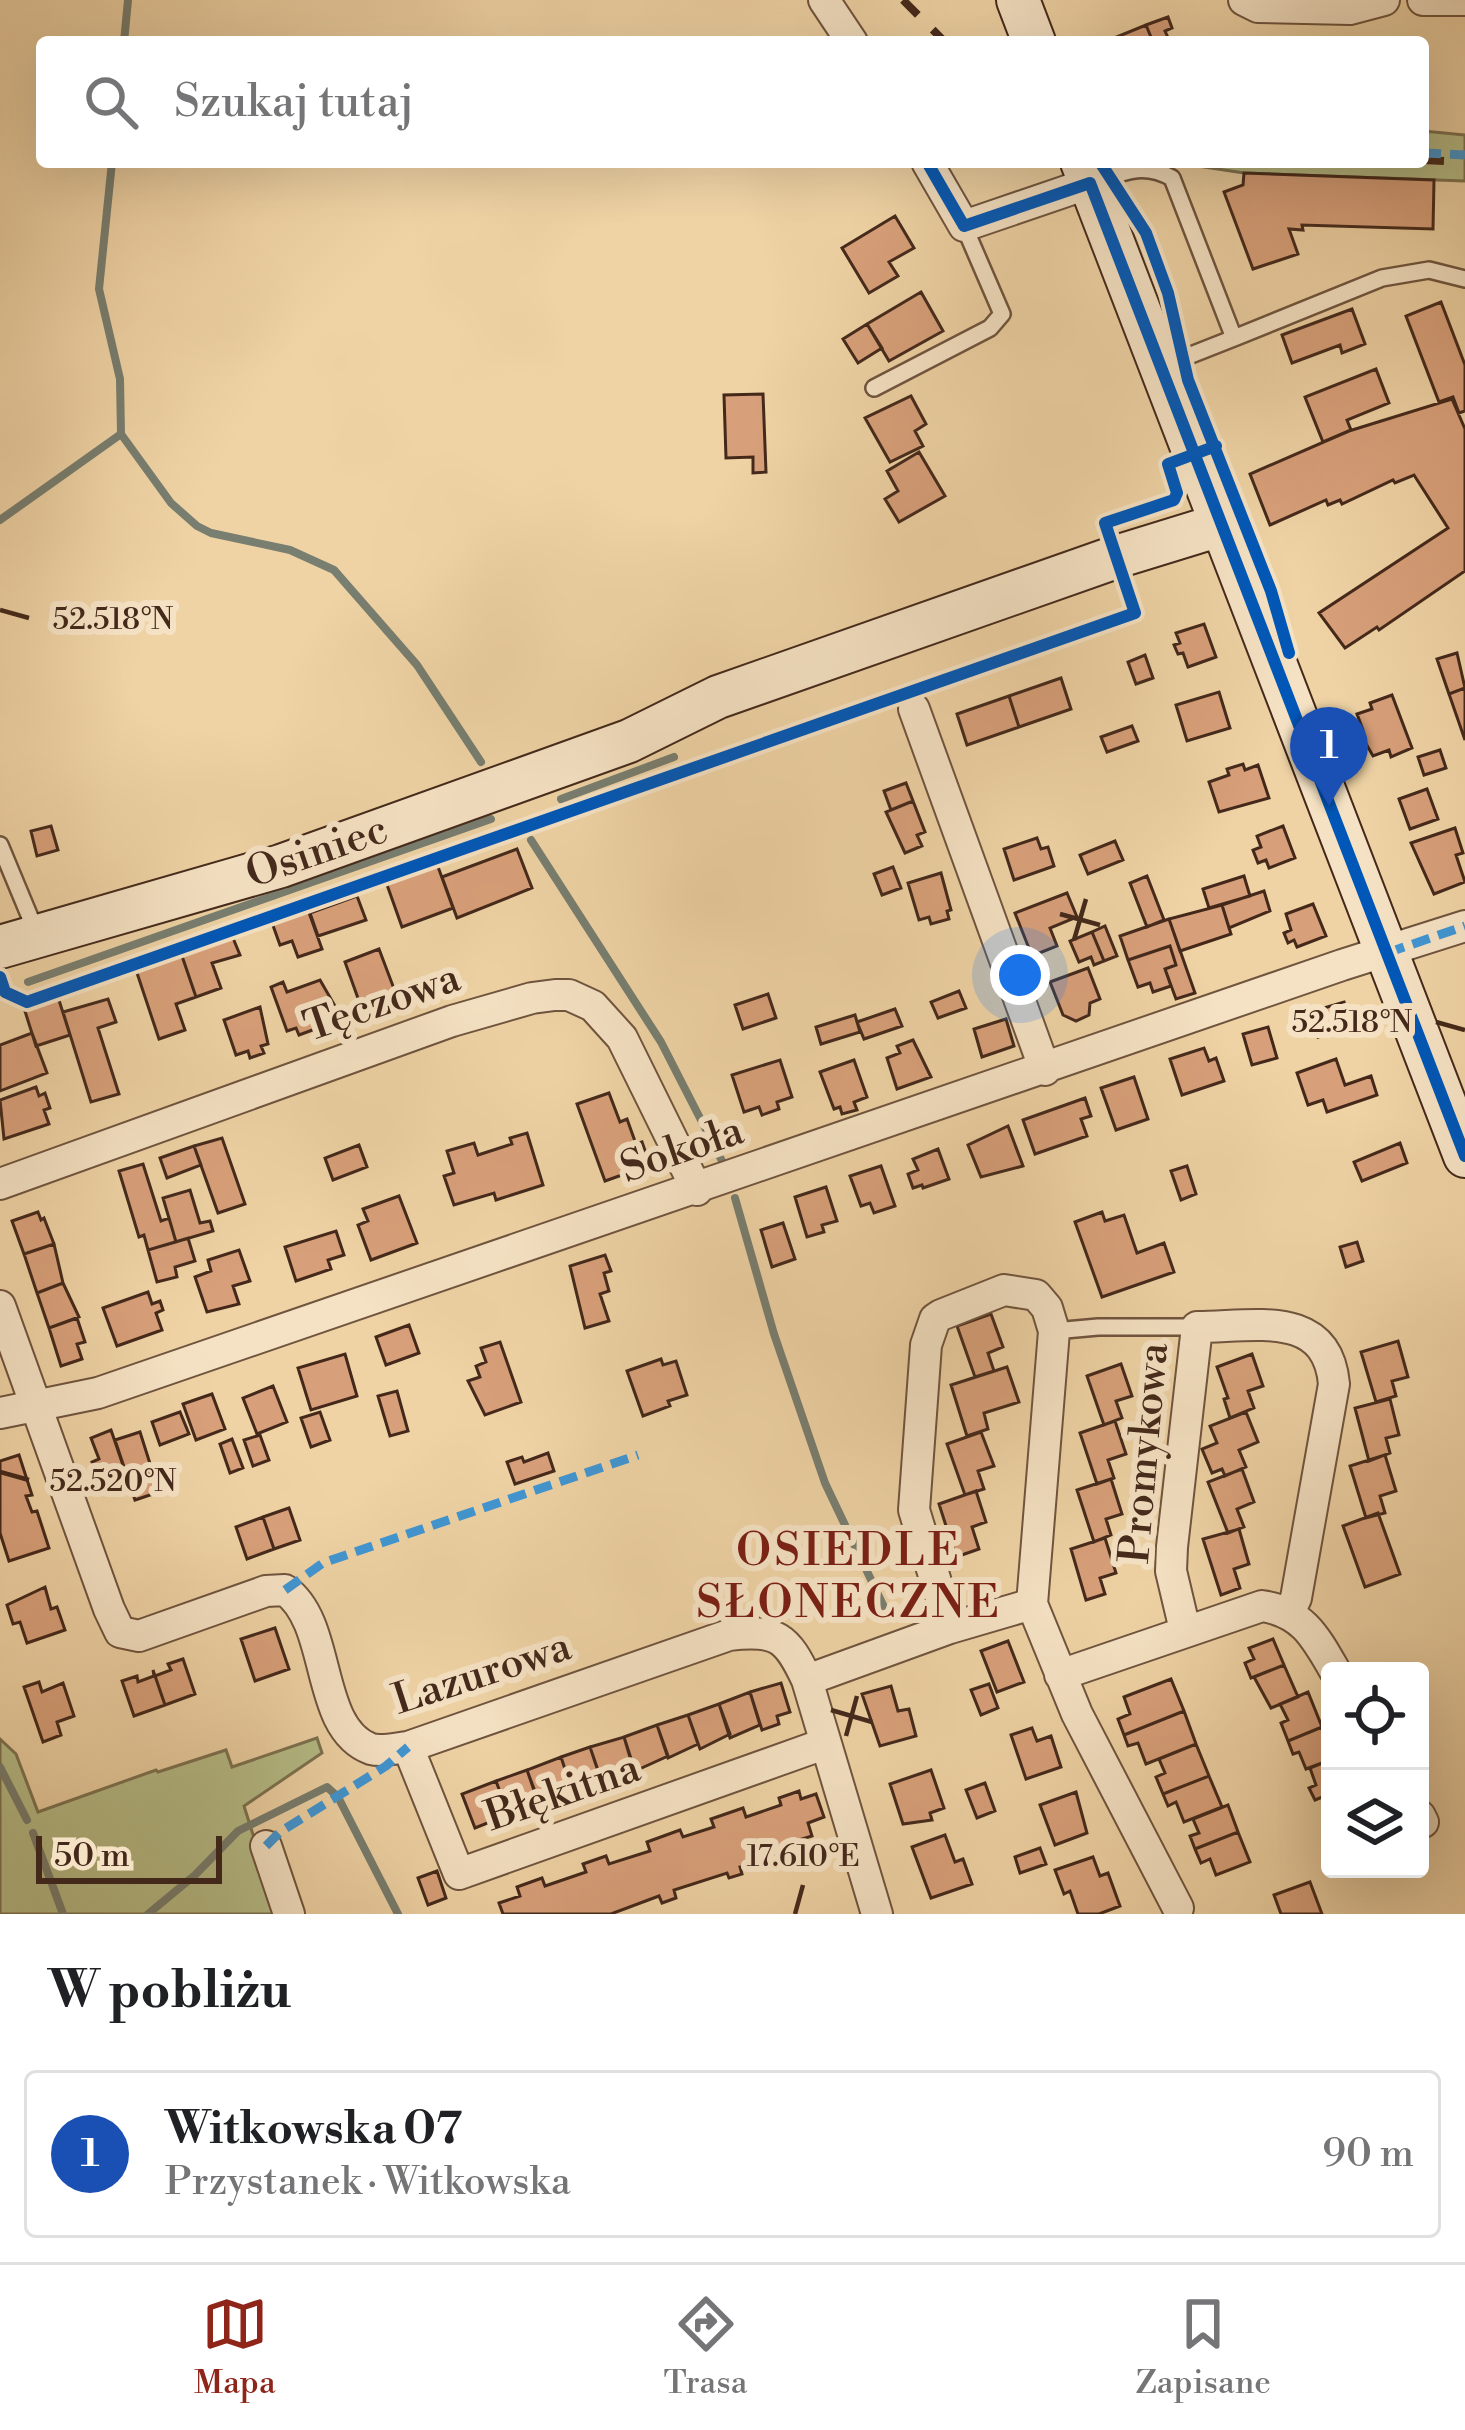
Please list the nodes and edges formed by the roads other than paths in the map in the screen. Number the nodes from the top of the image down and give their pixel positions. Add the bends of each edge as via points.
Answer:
1 (824, 0) edge
2 (1018, 0) edge
3 (1244, 0) edge
4 (1384, 0) edge
5 (1423, 0) edge
6 (1464, 0) edge
7 (848, 36) edge
8 (1032, 36) edge
9 (930, 168) edge
10 (1086, 172) edge
11 (964, 226) junction
12 (1465, 279) edge
13 (1234, 338) junction
14 (1160, 368) junction
15 (874, 388) dead end
16 (1224, 535) junction
17 (914, 709) dead end
18 (0, 844) edge
19 (1465, 926) edge
20 (19, 942) edge
21 (1387, 953) junction
22 (1045, 1070) junction
23 (1465, 1156) edge
24 (0, 1184) edge
25 (697, 1190) junction
26 (0, 1306) edge
27 (1197, 1327) junction
28 (1054, 1331) junction
29 (37, 1407) junction
30 (0, 1413) edge
31 (1032, 1604) junction
32 (1289, 1613) junction
33 (950, 1628) junction
34 (1185, 1630) junction
35 (1330, 1662) edge
36 (1060, 1675) junction
37 (807, 1680) junction
38 (824, 1744) junction
39 (408, 1747) junction
40 (266, 1846) dead end
41 (1178, 1907) dead end
42 (289, 1914) edge
43 (877, 1914) edge

1 - 7 street
2 - 8 street
3 - 4 street via 1350,9
5 - 6 street
9 - 11 street
10 - 11 street
10 - 13 lane via 1154,168 1172,178
10 - 14 street
11 - 15 lane via 1002,314 990,328
12 - 13 lane via 1429,271 1382,278
13 - 14 lane
14 - 16 street
16 - 20 street, Osiniec via 1116,557 718,697 629,742 281,866
16 - 21 street
17 - 22 street
18 - 20 lane
19 - 21 street, Sokoła
21 - 22 street, Sokoła
21 - 23 street
22 - 25 street, Sokoła
24 - 25 street, Tęczowa via 452,1022 569,995 593,1006 622,1038
25 - 29 street, Sokoła
26 - 29 street
27 - 28 lane
27 - 32 street, Promykowa via 1293,1327 1317,1340 1333,1369
27 - 34 street, Promykowa via 1171,1571
28 - 31 street
28 - 33 street via 1036,1295 1019,1290 950,1309 930,1330 914,1510
29 - 30 street, Sokoła
29 - 39 street, Lazurowa via 120,1632 140,1636 284,1590 301,1601 350,1736 375,1750
31 - 33 street
31 - 36 street
32 - 34 street via 1262,1606
32 - 35 street via 1307,1624
33 - 37 street
34 - 36 street
36 - 41 street
37 - 38 street
37 - 39 street, Lazurowa via 781,1639 729,1635
38 - 39 street, Błękitna via 458,1874
38 - 43 street
40 - 42 street

